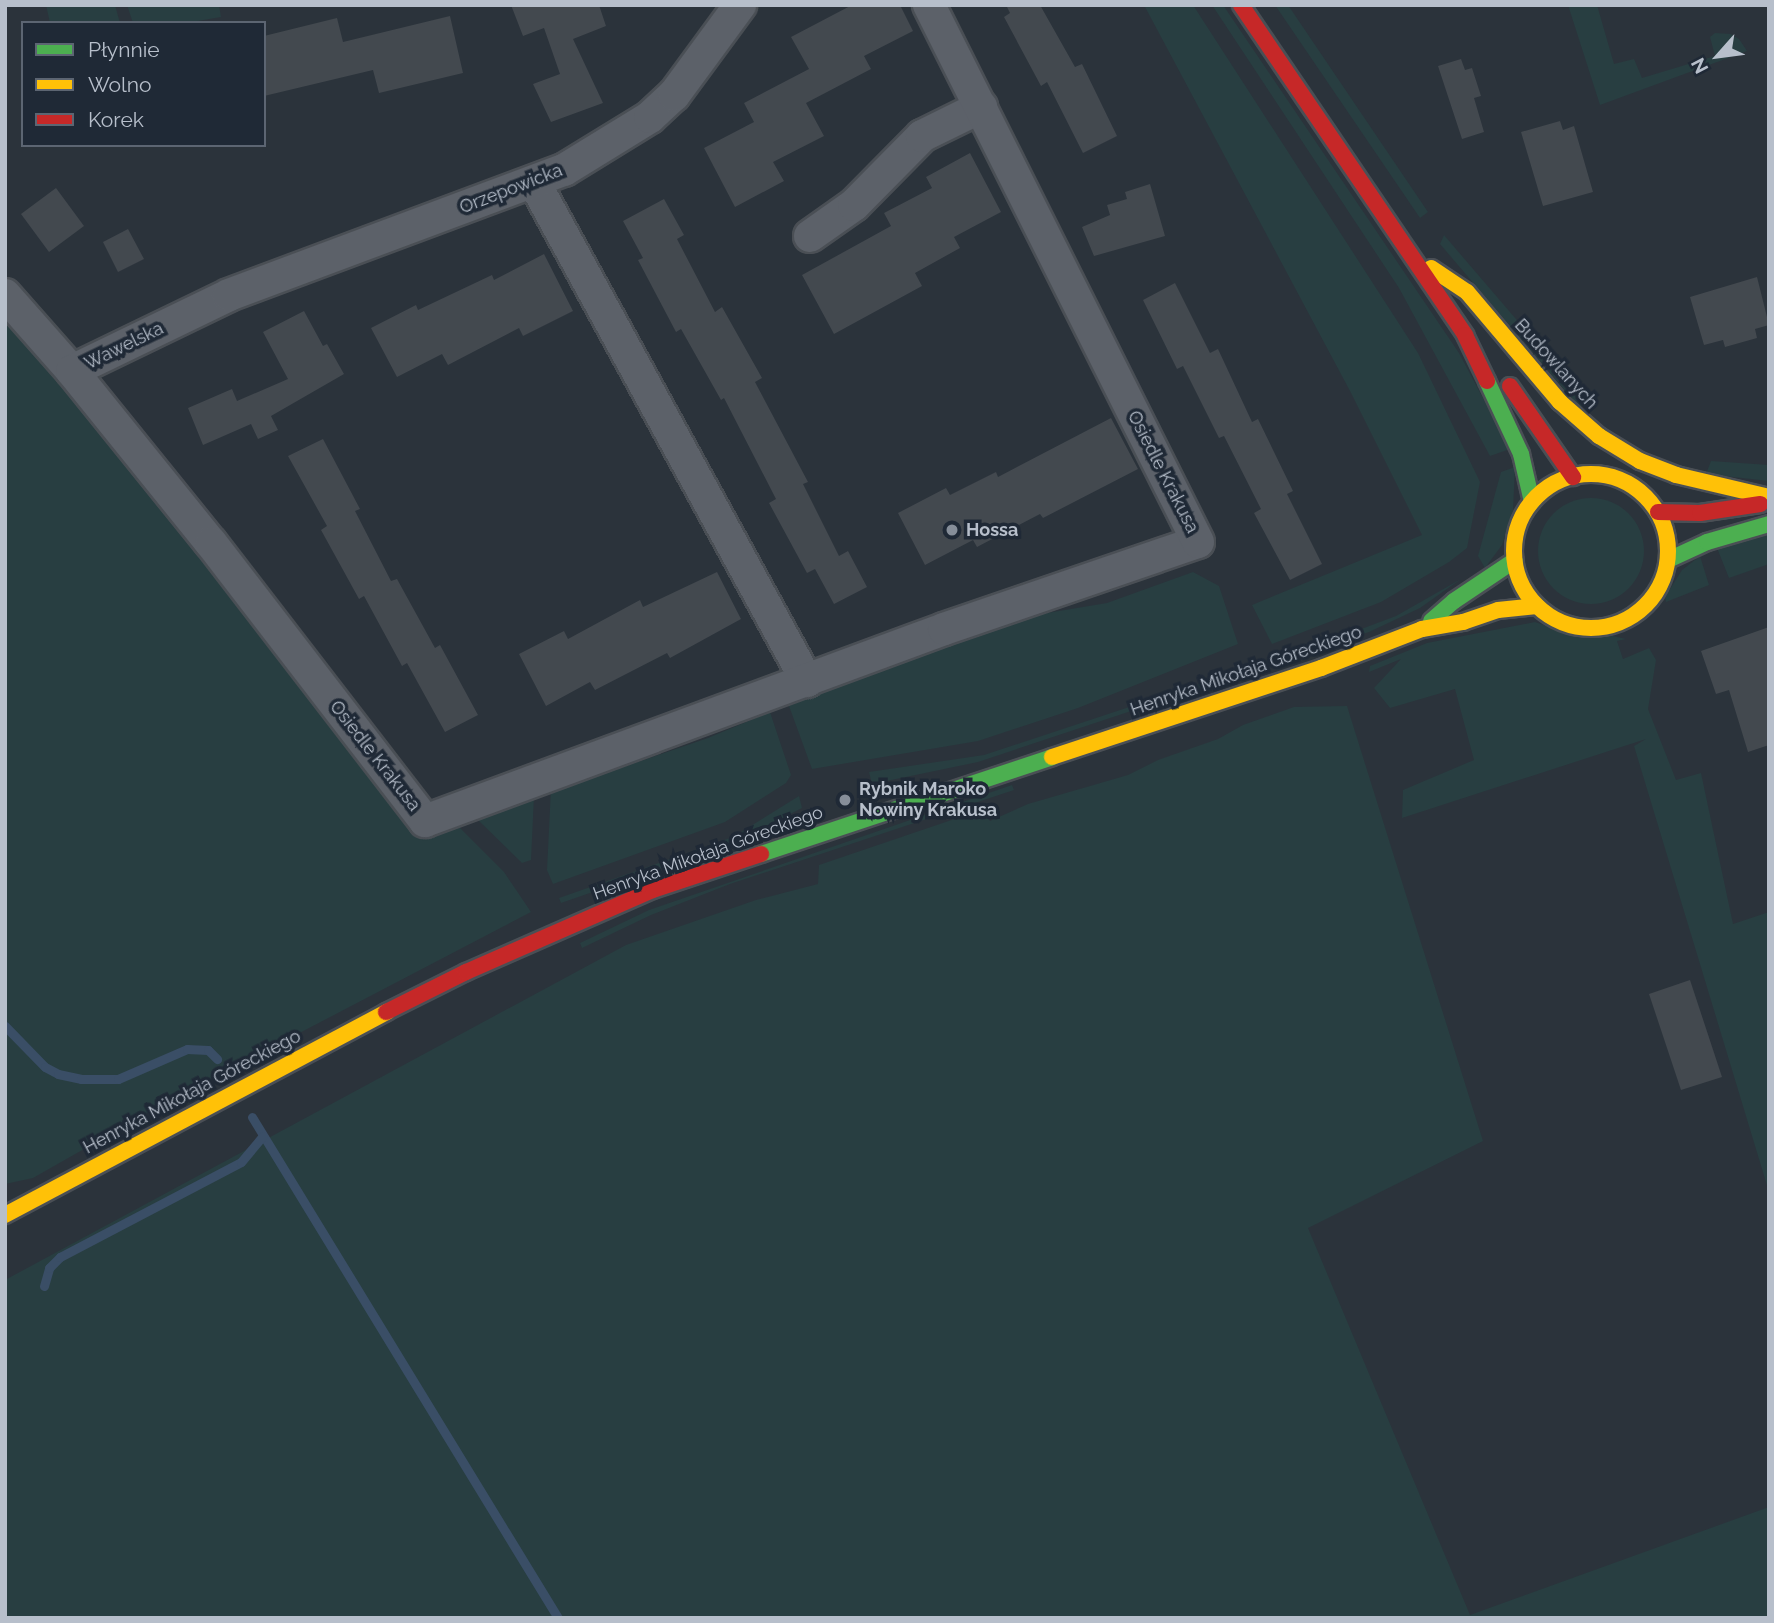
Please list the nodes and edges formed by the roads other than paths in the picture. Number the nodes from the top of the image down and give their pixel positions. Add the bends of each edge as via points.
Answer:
1 (740, 5) edge
2 (929, 5) edge
3 (1241, 5) edge
4 (981, 107) junction
5 (534, 182) junction
6 (810, 236) dead end
7 (1410, 255) junction
8 (5, 295) edge
9 (229, 295) joint
10 (1465, 335) junction
11 (72, 371) junction
12 (1573, 477) junction
13 (1769, 497) edge
14 (1532, 502) junction
15 (1769, 502) edge
16 (1658, 512) junction
17 (1769, 524) edge
18 (1515, 560) junction
19 (1668, 560) junction
20 (1537, 606) junction
21 (1422, 629) junction
22 (807, 681) junction
23 (5, 1215) edge

1 - 5 street, Orzepowicka via 674,95 650,117 564,170
2 - 4 street, Osiedle Krakusa
3 - 7 main road, Budowlanych
4 - 6 street via 922,136 855,205
4 - 22 street, Osiedle Krakusa via 1198,542
5 - 9 street, Orzepowicka
5 - 22 street
7 - 10 main road, Budowlanych
7 - 13 main road, Budowlanych via 1466,292 1560,402 1599,436 1659,469
8 - 11 street, Wawelska
9 - 11 street, Wawelska
10 - 12 main road via 1502,374
10 - 14 main road, Budowlanych via 1521,454
11 - 22 street, Osiedle Krakusa via 425,821
12 - 14 main road via 1546,489
12 - 16 main road via 1602,475 1621,480 1638,490
14 - 18 main road via 1516,534
15 - 16 main road via 1700,513
16 - 19 main road via 1668,540
17 - 19 main road via 1707,542
18 - 20 main road via 1522,585
18 - 21 main road, Henryka Mikołaja Góreckiego
19 - 20 main road via 1648,604 1616,624 1587,629 1569,625
20 - 21 main road, Henryka Mikołaja Góreckiego via 1498,610
21 - 23 main road, Henryka Mikołaja Góreckiego via 1276,683 737,860 582,919 353,1028

